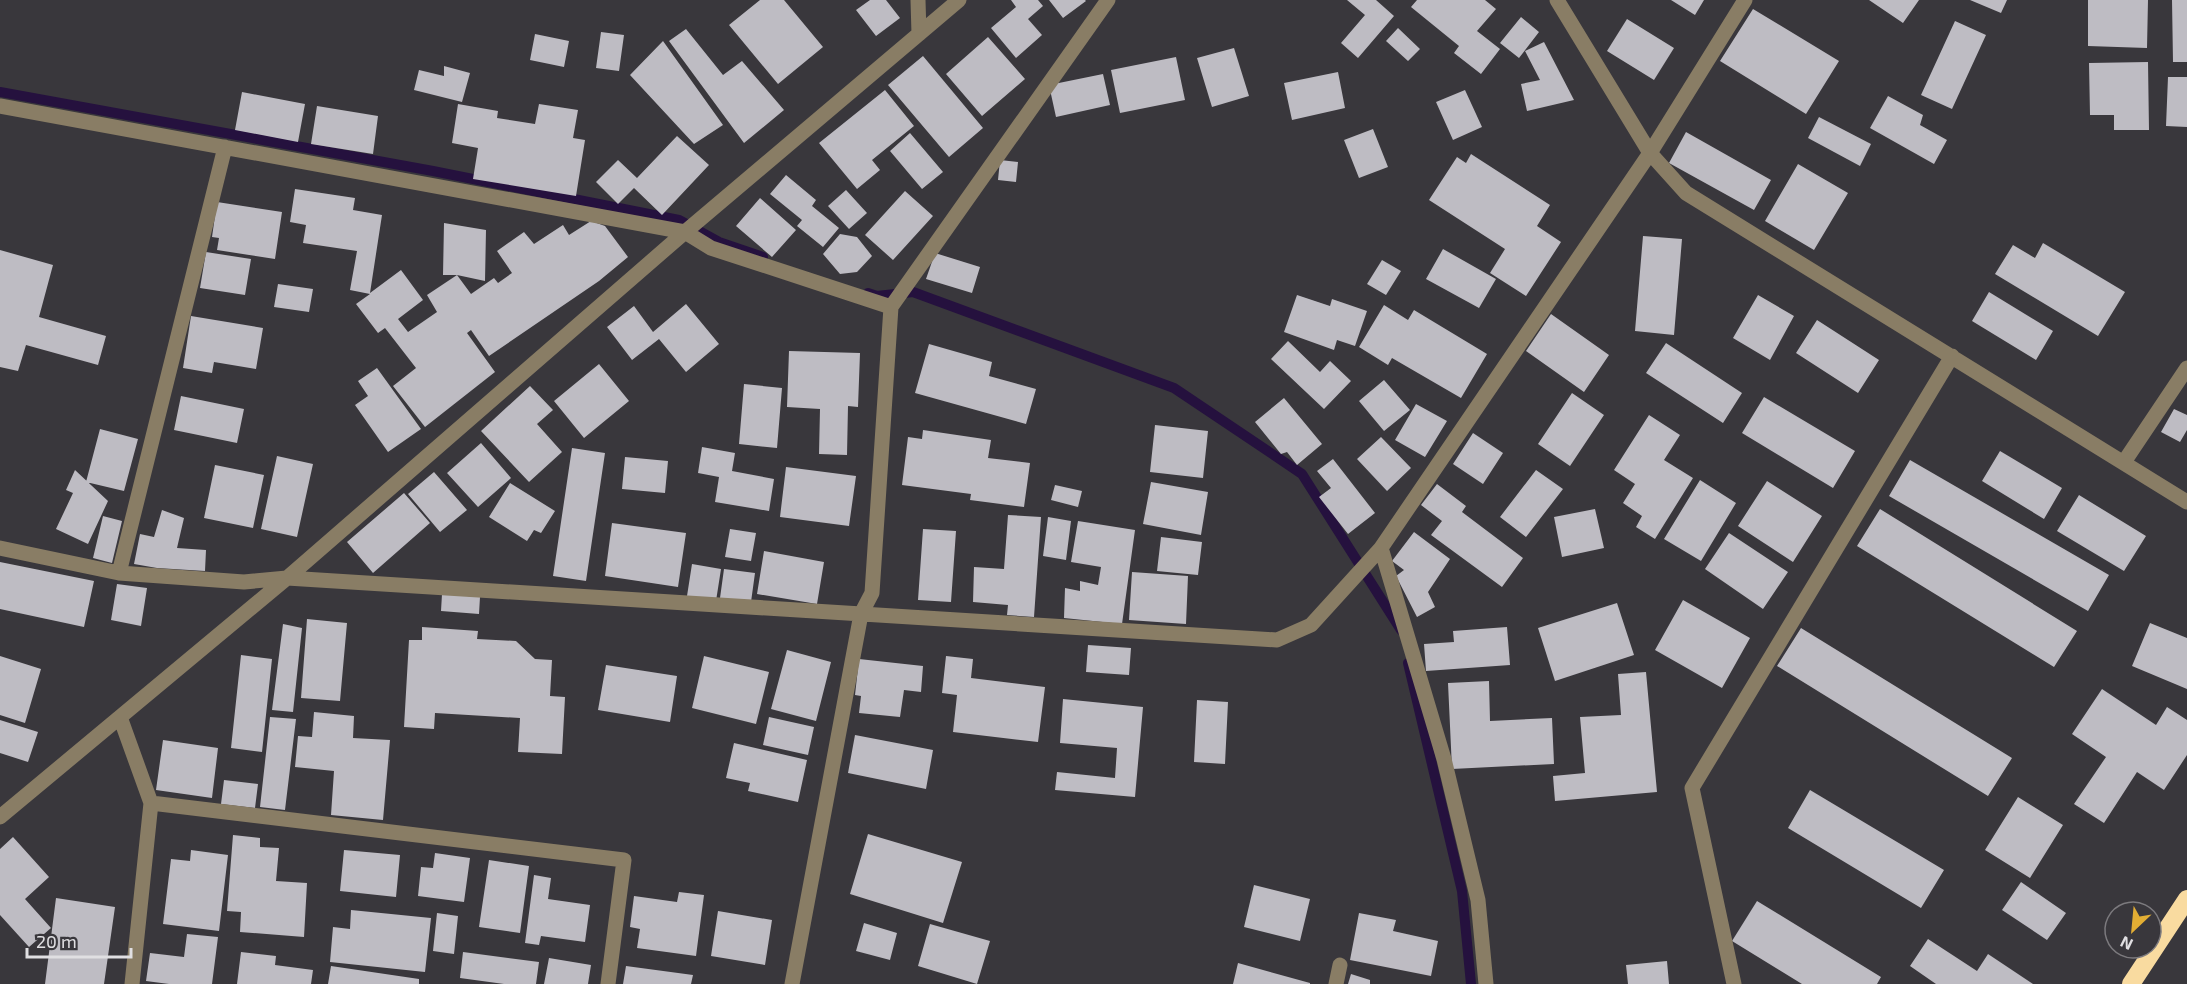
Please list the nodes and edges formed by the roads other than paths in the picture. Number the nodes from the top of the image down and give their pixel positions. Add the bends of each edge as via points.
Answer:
1 (918, 0) edge
2 (959, 0) edge
3 (1108, 0) edge
4 (1557, 0) edge
5 (1745, 0) edge
6 (919, 34) junction
7 (0, 106) edge
8 (225, 147) junction
9 (1650, 153) junction
10 (685, 232) junction
11 (891, 307) junction
12 (1952, 356) junction
13 (2187, 368) edge
14 (2124, 462) junction
15 (2187, 502) edge
16 (0, 548) edge
17 (1381, 548) junction
18 (119, 573) junction
19 (287, 578) junction
20 (861, 614) junction
21 (120, 717) junction
22 (151, 803) junction
23 (0, 817) edge
24 (2187, 899) edge
25 (1340, 965) dead end
26 (132, 984) edge
27 (608, 984) edge
28 (792, 984) edge
29 (1336, 984) edge
30 (1486, 984) edge
31 (1734, 984) edge
32 (2131, 984) edge

1 - 6 street
2 - 6 street
3 - 11 street
4 - 9 street
5 - 9 street
6 - 10 street
7 - 8 street
8 - 10 street
8 - 18 street
9 - 12 street via 1686,193
9 - 17 street
10 - 11 street via 711,248
10 - 19 street
11 - 20 street via 872,593
12 - 14 street
12 - 31 street via 1692,788
13 - 14 street
14 - 15 street
16 - 18 street
17 - 20 street via 1311,625 1277,640
17 - 30 street via 1444,759 1473,878
18 - 19 street via 244,582
19 - 20 street
19 - 21 street
20 - 28 street
21 - 22 street
21 - 23 street
22 - 26 street
22 - 27 street via 624,860
24 - 32 highway
25 - 29 street

